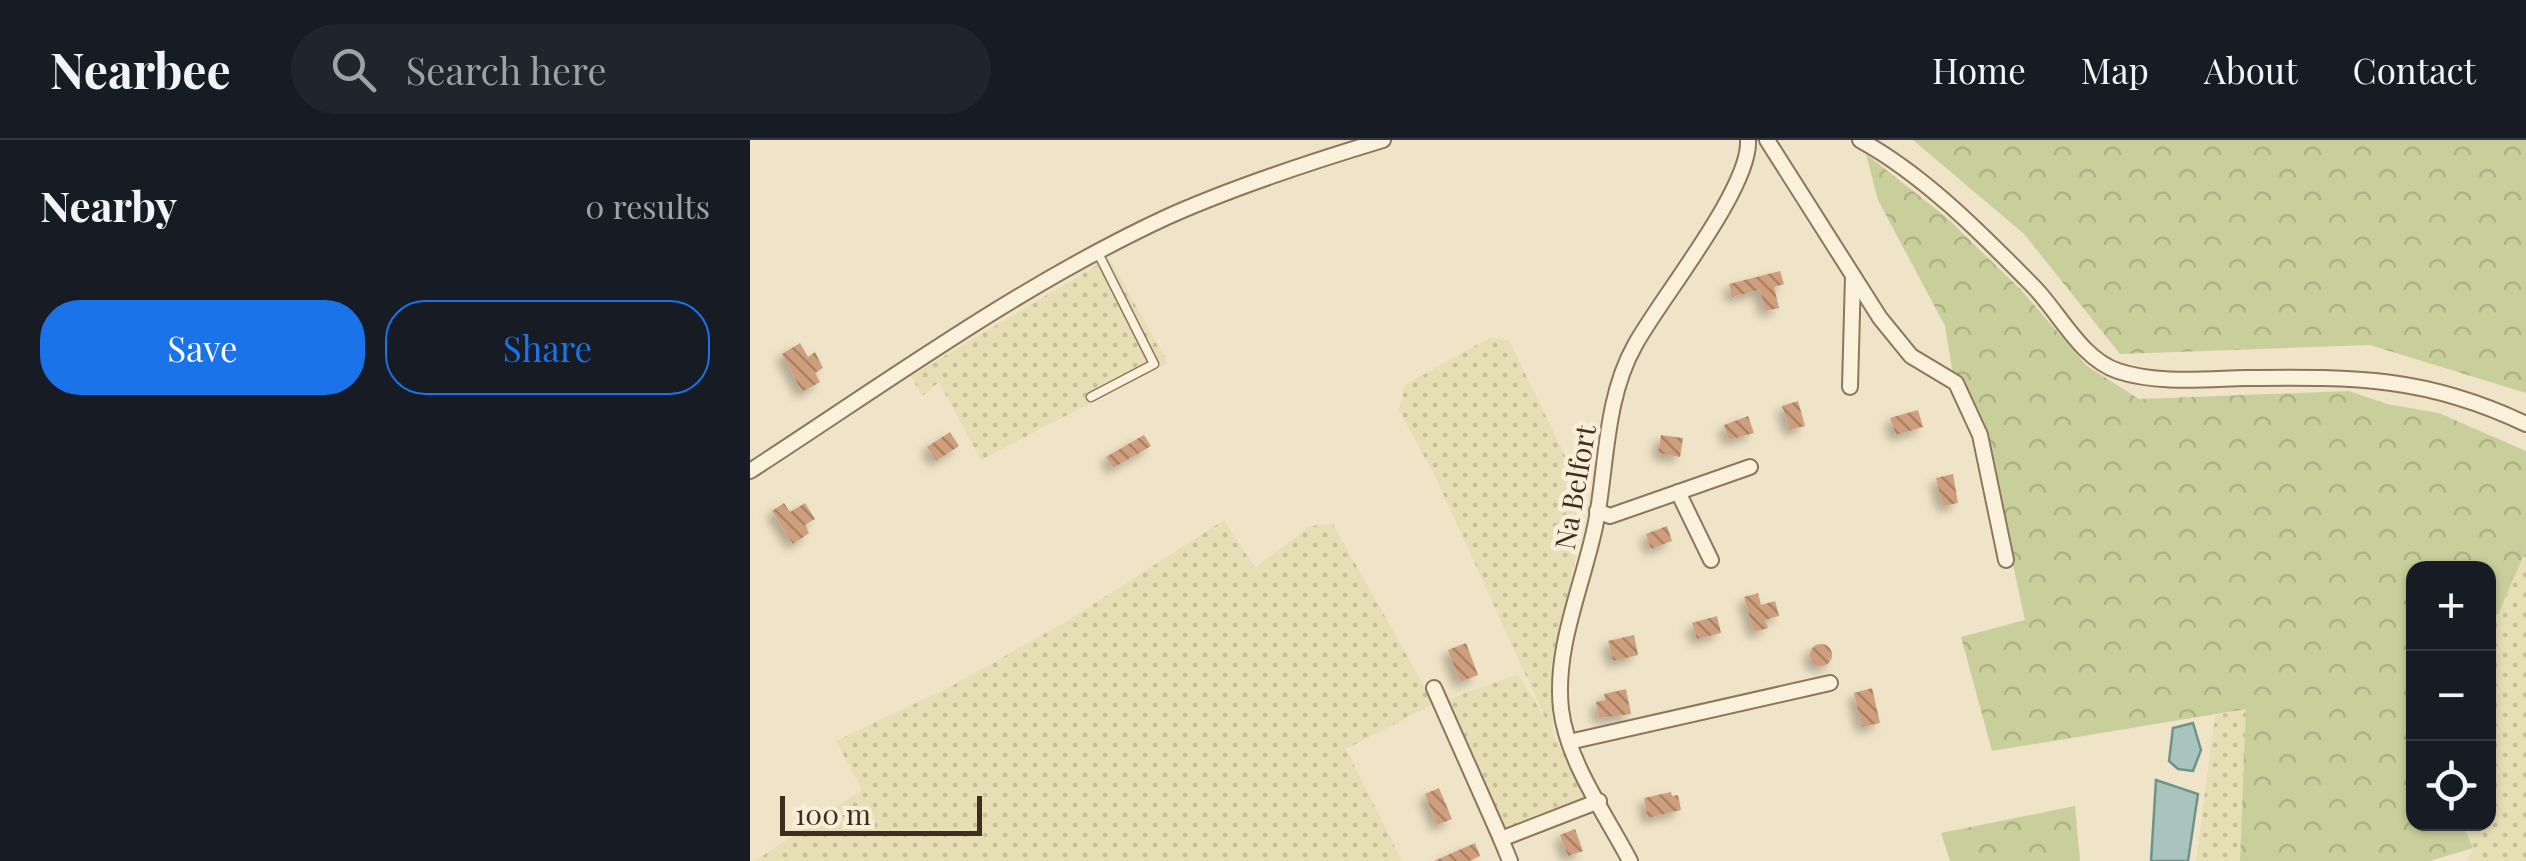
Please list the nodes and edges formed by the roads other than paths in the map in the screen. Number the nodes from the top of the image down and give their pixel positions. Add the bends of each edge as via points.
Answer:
1 (1383, 140) edge
2 (1748, 140) edge
3 (1767, 140) edge
4 (1860, 140) edge
5 (1098, 253) junction
6 (1853, 275) junction
7 (1850, 386) dead end
8 (1091, 397) dead end
9 (2526, 424) edge
10 (1750, 467) dead end
11 (750, 471) edge
12 (1678, 492) junction
13 (1597, 511) junction
14 (1711, 560) dead end
15 (2006, 560) dead end
16 (1830, 683) dead end
17 (1434, 688) dead end
18 (1570, 742) junction
19 (1600, 802) junction
20 (1501, 840) junction
21 (1510, 861) edge
22 (1630, 861) edge

1 - 5 street via 1168,217
2 - 13 street, Na Belfort via 1707,236 1622,374
3 - 6 street
4 - 9 street via 1944,202 2035,288 2090,354 2115,371 2187,379 2412,383
5 - 8 lane via 1154,364
5 - 11 street
6 - 7 street
6 - 15 street via 1911,356 1956,383 1980,435
10 - 12 street
12 - 13 street via 1610,516
12 - 14 street
13 - 18 street, Na Belfort via 1562,667 1561,708
16 - 18 street
17 - 20 street
18 - 19 street, Na Belfort
19 - 20 street
19 - 22 street, Na Belfort
20 - 21 street

